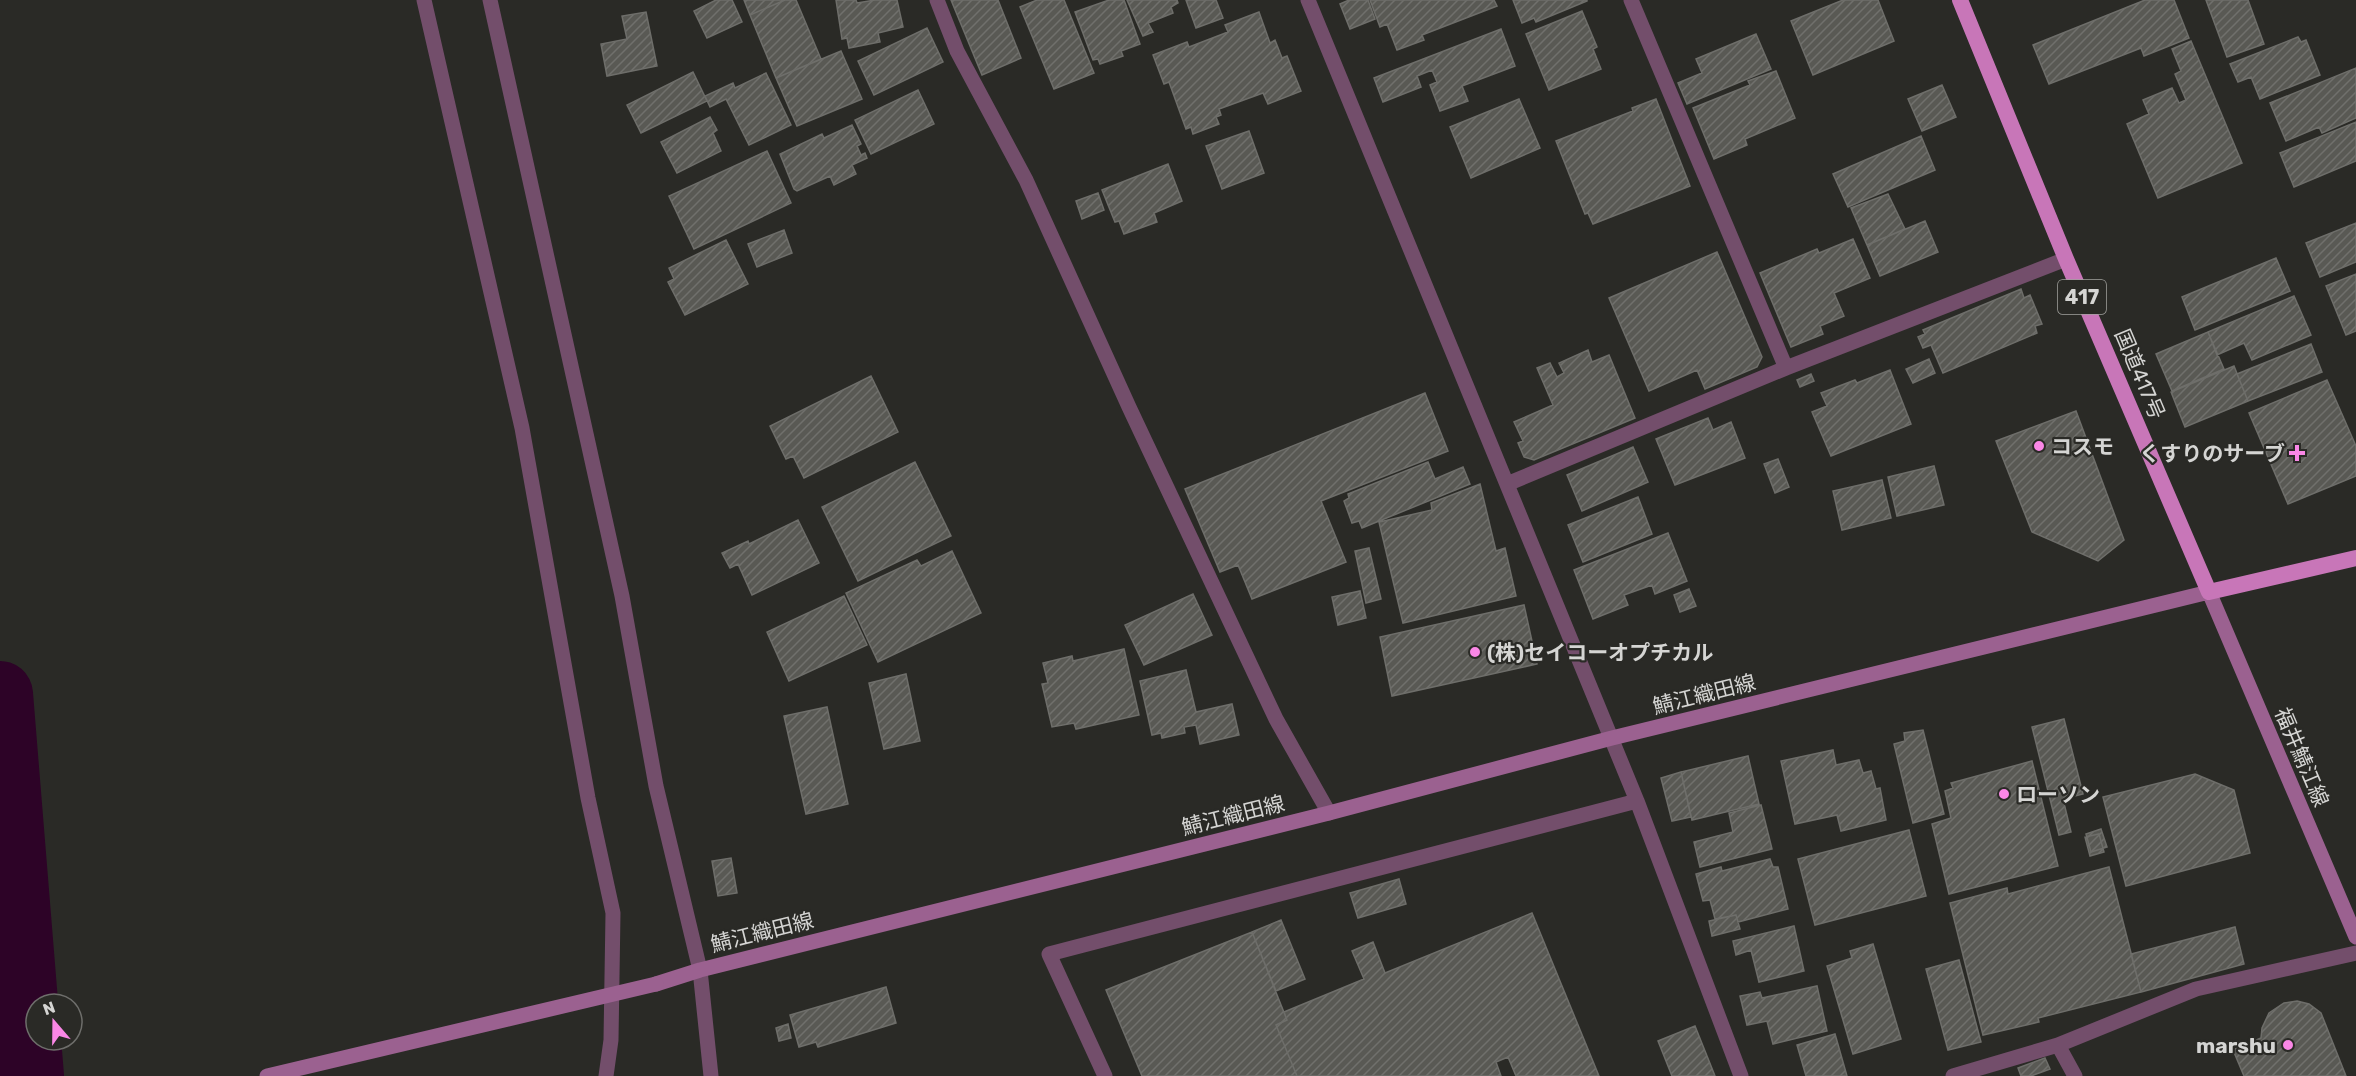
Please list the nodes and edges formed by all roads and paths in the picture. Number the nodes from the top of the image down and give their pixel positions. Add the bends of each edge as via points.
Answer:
1 (424, 0) edge
2 (490, 0) edge
3 (937, 0) edge
4 (1308, 0) edge
5 (1631, 0) edge
6 (1960, 0) edge
7 (2066, 259) junction
8 (1786, 368) junction
9 (1507, 484) junction
10 (2356, 558) edge
11 (2209, 592) junction
12 (1612, 738) junction
13 (1637, 801) junction
14 (1329, 813) junction
15 (2356, 937) edge
16 (2356, 954) edge
17 (700, 970) junction
18 (2058, 1045) junction
19 (267, 1076) edge
20 (606, 1076) edge
21 (711, 1076) edge
22 (1105, 1076) edge
23 (1741, 1076) edge
24 (1953, 1076) edge
25 (2075, 1076) edge

1 - 20 street via 522,428 588,798 613,913 611,1040
2 - 17 street via 622,596 656,786
3 - 14 street via 957,51 1026,180 1276,719
4 - 9 street
5 - 8 street
6 - 7 highway, 国道417号 / 417
7 - 8 street
7 - 11 highway, 国道417号 / 417
8 - 9 street
9 - 12 street
10 - 11 highway
11 - 12 main road, 鯖江織田線
11 - 15 main road, 福井鯖江線
12 - 13 street
12 - 14 main road, 鯖江織田線
13 - 22 street via 1048,954
13 - 23 street
14 - 17 main road, 鯖江織田線
16 - 18 street via 2196,989
17 - 19 main road, 鯖江織田線, bridge via 656,984
17 - 21 street
18 - 24 street
18 - 25 street

